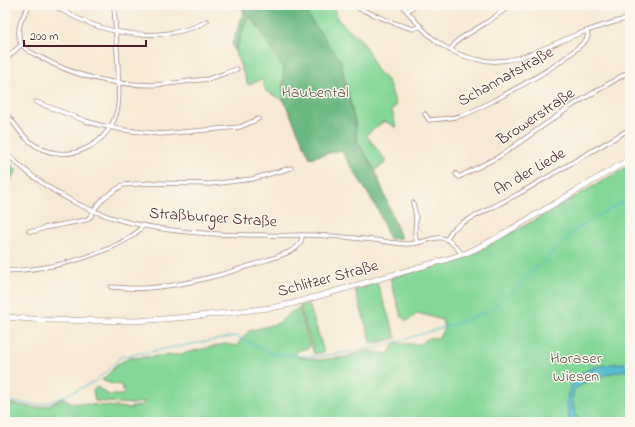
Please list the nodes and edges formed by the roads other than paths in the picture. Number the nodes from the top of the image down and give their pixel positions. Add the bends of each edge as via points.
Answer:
1 (30, 5) edge
2 (53, 5) edge
3 (114, 5) edge
4 (357, 5) edge
5 (402, 5) edge
6 (416, 5) edge
7 (511, 5) edge
8 (407, 11) junction
9 (630, 18) edge
10 (207, 21) dead end
11 (421, 26) junction
12 (587, 31) junction
13 (116, 32) junction
14 (22, 44) junction
15 (450, 50) junction
16 (5, 60) edge
17 (237, 69) dead end
18 (630, 71) edge
19 (118, 83) junction
20 (36, 102) dead end
21 (5, 113) edge
22 (425, 114) dead end
23 (258, 119) dead end
24 (110, 128) junction
25 (630, 129) edge
26 (5, 152) edge
27 (630, 159) edge
28 (291, 168) dead end
29 (456, 174) dead end
30 (412, 203) dead end
31 (94, 212) junction
32 (143, 226) junction
33 (29, 231) dead end
34 (302, 235) junction
35 (447, 239) junction
36 (416, 243) junction
37 (462, 255) junction
38 (5, 270) edge
39 (111, 288) dead end
40 (5, 317) edge

1 - 14 street via 19,28
2 - 13 street via 84,22
3 - 13 street
4 - 11 street via 358,8 394,23 413,29
5 - 8 street
6 - 8 street
7 - 15 street via 458,40
8 - 11 street
9 - 12 street
10 - 13 street via 187,30 160,34
11 - 15 street via 437,42
12 - 15 street via 530,54 505,61 479,60
12 - 22 street, Schannatstraße via 585,42 556,65 474,111 454,118 429,120
13 - 19 street
14 - 16 street
14 - 19 street via 29,52 70,71
17 - 19 street via 208,79 168,84
18 - 29 street, Browerstraße via 570,107 500,156 459,177
19 - 24 street via 118,106
20 - 24 street via 86,122
21 - 24 street via 31,142 53,153 65,154 85,149 98,141
23 - 24 street via 240,127 160,134
25 - 35 street, An der Liede via 520,193 462,223 452,230
26 - 31 street, Straßburger Straße via 45,186
27 - 37 main road, Schlitzer Straße via 493,240
28 - 31 street via 252,179 211,184 124,185 105,197
30 - 36 street via 416,216
31 - 32 street, Straßburger Straße
31 - 33 street via 86,220
32 - 34 street, Straßburger Straße via 198,233
32 - 38 street via 125,241 66,264
34 - 36 street, Straßburger Straße
34 - 39 street via 300,244 295,249 233,271 204,279 148,288
35 - 36 street, Straßburger Straße via 437,237
35 - 37 street
37 - 40 main road, Schlitzer Straße via 284,306 141,321

